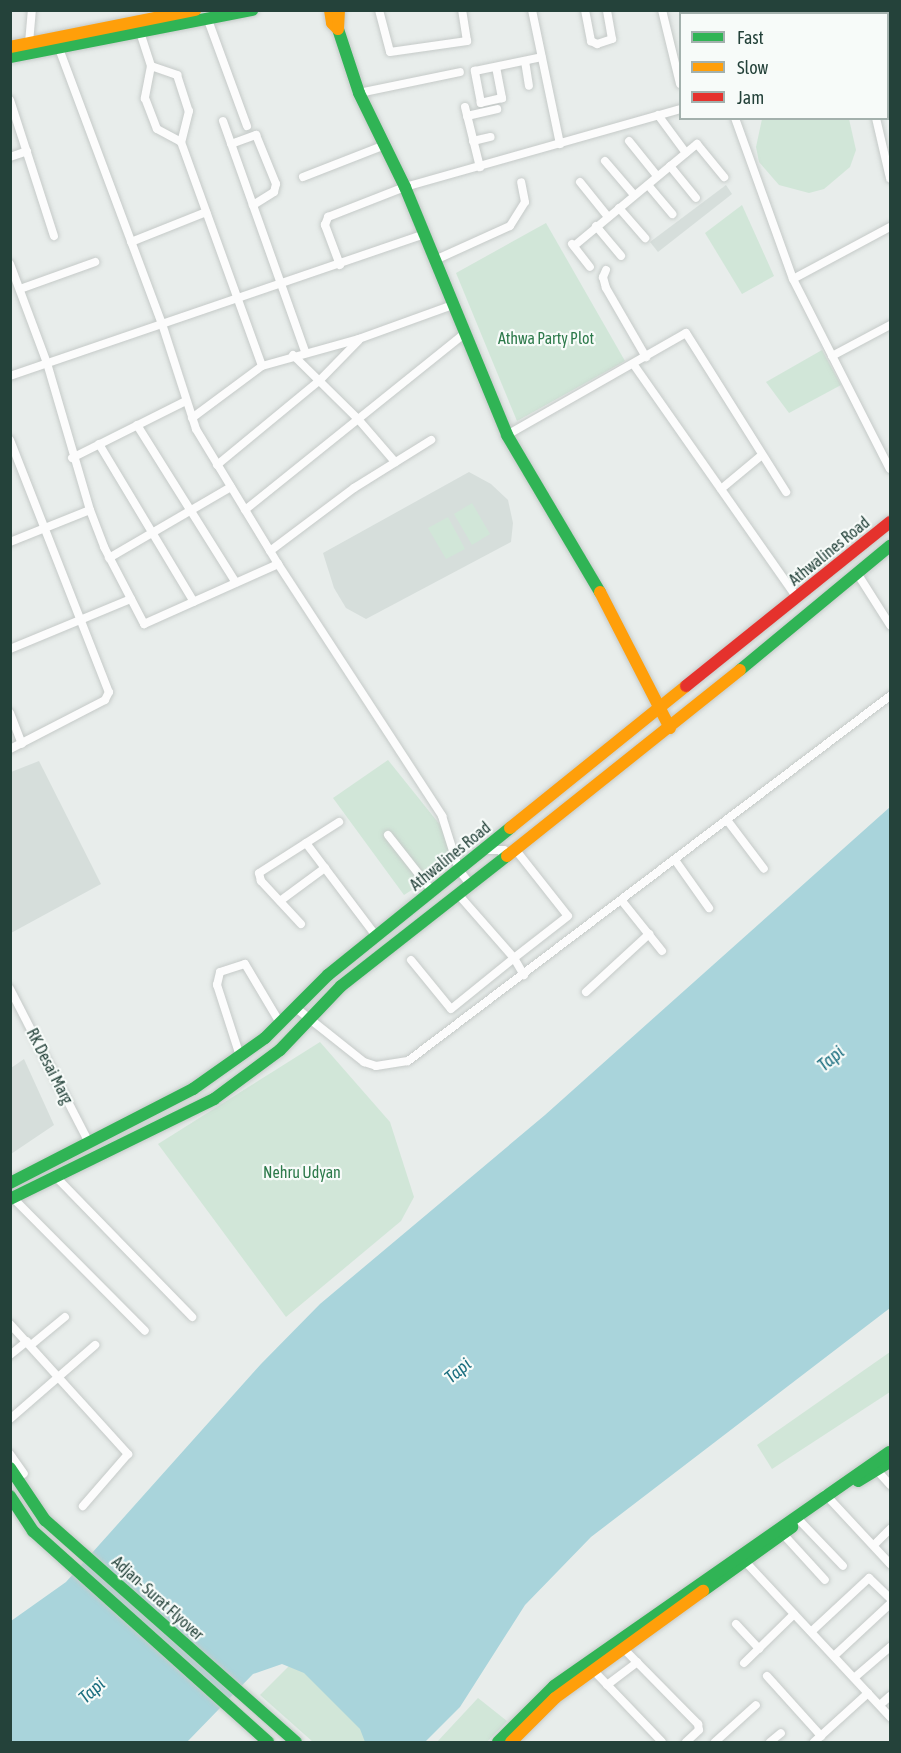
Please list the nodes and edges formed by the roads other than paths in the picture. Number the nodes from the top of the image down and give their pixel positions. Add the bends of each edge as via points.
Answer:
1 (32, 10) edge
2 (195, 10) edge
3 (252, 10) edge
4 (330, 10) edge
5 (339, 10) edge
6 (379, 10) edge
7 (462, 10) edge
8 (532, 10) edge
9 (585, 10) edge
10 (607, 10) edge
11 (662, 10) edge
12 (208, 20) junction
13 (139, 28) junction
14 (338, 29) junction
15 (29, 43) junction
16 (10, 47) edge
17 (59, 49) junction
18 (10, 57) edge
19 (542, 57) junction
20 (525, 61) junction
21 (151, 66) junction
22 (496, 67) junction
23 (460, 72) dead end
24 (679, 76) edge
25 (530, 86) dead end
26 (359, 93) junction
27 (10, 100) edge
28 (497, 109) dead end
29 (679, 110) edge
30 (658, 115) junction
31 (736, 120) edge
32 (876, 120) edge
33 (223, 121) dead end
34 (247, 126) dead end
35 (491, 136) dead end
36 (473, 141) junction
37 (629, 141) dead end
38 (181, 142) junction
39 (231, 144) junction
40 (560, 144) junction
41 (385, 145) junction
42 (27, 151) junction
43 (686, 153) junction
44 (10, 157) edge
45 (605, 161) dead end
46 (670, 166) junction
47 (480, 167) junction
48 (657, 176) junction
49 (303, 177) dead end
50 (724, 177) dead end
51 (891, 178) edge
52 (521, 182) dead end
53 (580, 183) dead end
54 (648, 185) junction
55 (405, 187) junction
56 (634, 195) junction
57 (696, 198) dead end
58 (253, 204) junction
59 (619, 208) junction
60 (206, 212) junction
61 (672, 214) dead end
62 (608, 217) junction
63 (596, 226) junction
64 (891, 227) edge
65 (423, 235) junction
66 (54, 236) dead end
67 (645, 238) dead end
68 (131, 242) junction
69 (621, 256) dead end
70 (435, 260) junction
71 (95, 262) dead end
72 (10, 264) edge
73 (340, 265) junction
74 (590, 267) dead end
75 (606, 270) dead end
76 (793, 279) junction
77 (282, 284) junction
78 (20, 289) junction
79 (238, 298) junction
80 (453, 305) junction
81 (162, 324) junction
82 (891, 325) edge
83 (465, 333) junction
84 (359, 339) junction
85 (305, 351) junction
86 (293, 355) junction
87 (832, 356) junction
88 (646, 357) junction
89 (47, 363) junction
90 (634, 365) junction
91 (262, 366) junction
92 (10, 376) edge
93 (319, 381) junction
94 (186, 401) junction
95 (192, 418) junction
96 (358, 419) junction
97 (137, 425) junction
98 (507, 435) junction
99 (10, 440) edge
100 (431, 440) dead end
101 (99, 444) junction
102 (762, 455) junction
103 (72, 458) junction
104 (395, 462) junction
105 (217, 465) junction
106 (891, 469) edge
107 (231, 487) junction
108 (721, 489) junction
109 (786, 492) dead end
110 (90, 510) junction
111 (191, 510) junction
112 (245, 510) junction
113 (891, 522) edge
114 (45, 528) junction
115 (891, 530) edge
116 (152, 533) junction
117 (10, 542) edge
118 (891, 546) edge
119 (270, 551) junction
120 (110, 558) junction
121 (278, 564) junction
122 (857, 573) junction
123 (236, 583) junction
124 (797, 598) junction
125 (131, 599) junction
126 (194, 602) junction
127 (79, 622) junction
128 (891, 625) edge
129 (760, 630) junction
130 (10, 649) edge
131 (891, 696) edge
132 (658, 710) junction
133 (10, 713) edge
134 (648, 719) junction
135 (670, 728) junction
136 (658, 738) junction
137 (22, 744) junction
138 (10, 749) edge
139 (726, 820) junction
140 (339, 822) dead end
141 (388, 835) dead end
142 (306, 843) junction
143 (515, 849) junction
144 (484, 850) junction
145 (501, 860) junction
146 (675, 860) junction
147 (325, 868) junction
148 (764, 869) dead end
149 (459, 870) junction
150 (470, 884) junction
151 (432, 891) junction
152 (458, 894) junction
153 (279, 901) junction
154 (622, 901) junction
155 (709, 908) dead end
156 (300, 924) dead end
157 (649, 934) junction
158 (376, 936) junction
159 (662, 951) dead end
160 (514, 958) junction
161 (411, 960) dead end
162 (524, 975) junction
163 (10, 989) edge
164 (586, 992) dead end
165 (296, 1008) junction
166 (309, 1022) junction
167 (280, 1023) junction
168 (240, 1056) junction
169 (89, 1143) junction
170 (57, 1178) junction
171 (10, 1183) edge
172 (12, 1199) edge
173 (65, 1317) dead end
174 (192, 1317) dead end
175 (10, 1324) edge
176 (146, 1331) dead end
177 (29, 1343) junction
178 (95, 1345) dead end
179 (10, 1355) edge
180 (61, 1376) junction
181 (10, 1419) edge
182 (891, 1452) edge
183 (10, 1454) edge
184 (891, 1462) edge
185 (874, 1467) junction
186 (10, 1468) edge
187 (24, 1474) dead end
188 (10, 1479) edge
189 (891, 1485) edge
190 (10, 1496) edge
191 (827, 1496) junction
192 (83, 1506) dead end
193 (10, 1509) edge
194 (800, 1521) junction
195 (891, 1529) edge
196 (42, 1533) junction
197 (783, 1534) junction
198 (874, 1545) junction
199 (742, 1558) junction
200 (891, 1564) edge
201 (843, 1566) dead end
202 (825, 1580) dead end
203 (891, 1598) edge
204 (891, 1604) edge
205 (794, 1614) junction
206 (736, 1624) dead end
207 (812, 1631) junction
208 (621, 1645) junction
209 (891, 1647) edge
210 (759, 1649) junction
211 (834, 1656) junction
212 (637, 1662) junction
213 (744, 1663) dead end
214 (594, 1671) junction
215 (767, 1676) dead end
216 (854, 1678) junction
217 (607, 1685) junction
218 (868, 1693) junction
219 (891, 1696) edge
220 (756, 1705) dead end
221 (880, 1705) junction
222 (891, 1717) edge
223 (781, 1733) dead end
224 (821, 1736) junction
225 (716, 1742) edge
226 (259, 1743) edge
227 (268, 1743) edge
228 (283, 1743) edge
229 (296, 1743) edge
230 (498, 1743) edge
231 (511, 1743) edge
232 (662, 1743) edge
233 (686, 1743) edge
234 (770, 1743) edge
235 (814, 1743) edge

1 - 15 street
2 - 13 main road
3 - 12 main road
4 - 14 main road via 332,23
5 - 14 main road
6 - 7 street via 390,52 467,41
8 - 19 street
9 - 10 street via 591,41 597,44 612,39
11 - 24 street
12 - 13 main road
12 - 34 street
13 - 15 main road
13 - 17 main road
13 - 21 street
14 - 26 main road
15 - 16 main road
17 - 18 main road
17 - 68 street
19 - 20 street
19 - 40 street
20 - 22 street
20 - 25 street
21 - 38 street via 145,98 157,129
21 - 38 street via 177,75 189,111
22 - 22 street via 473,72 481,103 502,98
23 - 26 street
26 - 41 main road
27 - 42 street
28 - 36 street via 466,111
29 - 30 street
30 - 40 street
30 - 43 street
31 - 76 street
32 - 51 street
33 - 39 street
35 - 36 street
36 - 47 street
37 - 48 street
38 - 60 street
39 - 58 street
39 - 58 street via 256,135 276,184 274,192
40 - 47 street
41 - 49 street
41 - 55 main road
42 - 44 street
42 - 66 street
43 - 46 street
43 - 50 street via 697,144
45 - 56 street
46 - 48 street
46 - 57 street
47 - 55 street
48 - 54 street
52 - 70 street via 525,202 510,226
53 - 62 street
54 - 56 street
54 - 61 street
55 - 65 main road
55 - 73 street via 325,219
56 - 59 street
58 - 77 street
59 - 62 street
59 - 67 street
60 - 68 street
60 - 79 street
62 - 63 street
63 - 69 street
63 - 74 street via 573,244
64 - 76 street
65 - 70 main road
65 - 73 street
68 - 81 street
70 - 80 main road
71 - 78 street
72 - 78 street
73 - 77 street
75 - 88 street via 606,288
76 - 87 street
77 - 79 street
77 - 85 street
78 - 89 street
79 - 81 street
79 - 91 street
80 - 83 main road
80 - 84 street
81 - 89 street
81 - 94 street
82 - 87 street
83 - 96 street
83 - 98 main road
84 - 85 street
84 - 93 street
85 - 86 street
86 - 91 street
86 - 93 street
87 - 106 street
88 - 90 street
88 - 102 street via 681,334 688,334
89 - 92 street
89 - 103 street
90 - 98 street
90 - 108 street
91 - 95 street
93 - 96 street
93 - 105 street
94 - 95 street
94 - 97 street
95 - 105 street
96 - 104 street
96 - 112 street
97 - 101 street
97 - 111 street
98 - 132 main road via 615,618
99 - 114 street
100 - 104 street
101 - 103 street
101 - 116 street
102 - 108 street
102 - 109 street
103 - 110 street
104 - 119 street
105 - 107 street
107 - 111 street
107 - 112 street
108 - 124 street
110 - 114 street
110 - 120 street
111 - 116 street
111 - 123 street
112 - 119 street
113 - 124 main road, Athwalines Road
114 - 117 street
114 - 127 street
115 - 129 main road
116 - 120 street
116 - 126 street
118 - 122 main road, Athwalines Road
119 - 121 street
120 - 125 street
121 - 123 street
121 - 149 street via 442,816
122 - 128 street
122 - 135 main road, Athwalines Road
123 - 126 street
124 - 129 main road, Athwalines Road
125 - 126 street via 144,624
125 - 127 street
127 - 130 street
127 - 137 street via 108,687 107,697
129 - 132 main road, Athwalines Road
131 - 139 street
132 - 134 main road, Athwalines Road
132 - 135 main road
133 - 137 street
134 - 136 main road
134 - 144 main road, Athwalines Road
135 - 136 main road, Athwalines Road
136 - 143 main road, Athwalines Road
137 - 138 street
139 - 146 street
139 - 148 street
140 - 142 street
141 - 151 street
142 - 147 street
142 - 153 street via 260,873 261,881
143 - 145 main road, Athwalines Road
143 - 160 street via 568,916
144 - 145 street via 504,850
144 - 149 main road, Athwalines Road
145 - 150 main road, Athwalines Road
146 - 154 street
146 - 155 street
147 - 153 street
147 - 158 street
149 - 150 street
149 - 151 main road, Athwalines Road
150 - 152 main road, Athwalines Road
151 - 158 main road, Athwalines Road
152 - 160 street
152 - 166 main road, Athwalines Road via 341,986
153 - 156 street
154 - 157 street
154 - 162 street
157 - 159 street
157 - 164 street
158 - 165 main road, Athwalines Road via 328,975
160 - 161 street via 451,1009
160 - 162 street
162 - 166 street via 408,1061 394,1065 364,1062
163 - 169 street, RK Desai Marg
165 - 166 street
165 - 167 main road, Athwalines Road
166 - 170 main road, Athwalines Road via 280,1050 214,1099
167 - 168 main road, Athwalines Road
167 - 168 street via 246,964 220,972 217,985
168 - 169 main road, Athwalines Road via 198,1086
169 - 171 main road, Athwalines Road
170 - 172 main road, Athwalines Road
170 - 174 street
172 - 176 street
173 - 177 street
175 - 177 street
177 - 179 street
177 - 180 street
178 - 180 street
180 - 181 street
180 - 192 street via 128,1454
182 - 185 main road
183 - 187 street
184 - 185 main road
185 - 189 street
185 - 191 main road
186 - 229 main road, Adjan- Surat Flyover via 45,1520
188 - 196 main road
190 - 196 main road
191 - 194 main road
191 - 198 street
191 - 199 main road
193 - 226 main road via 36,1545
194 - 197 main road
194 - 201 street
195 - 198 street
196 - 227 main road
196 - 228 main road
197 - 199 main road
197 - 202 street
198 - 200 street
199 - 205 street
199 - 208 main road
203 - 207 street via 869,1578
204 - 211 street
205 - 207 street
205 - 210 street
206 - 210 street
207 - 211 street
208 - 212 street
208 - 214 main road
208 - 230 main road via 540,1697
209 - 216 street
210 - 213 street
211 - 216 street
212 - 217 street
212 - 233 street via 699,1726
214 - 217 street
214 - 231 main road via 555,1698
215 - 224 street
216 - 218 street
217 - 232 street
218 - 221 street
218 - 224 street
219 - 221 street
220 - 225 street
221 - 222 street
223 - 234 street
224 - 235 street

